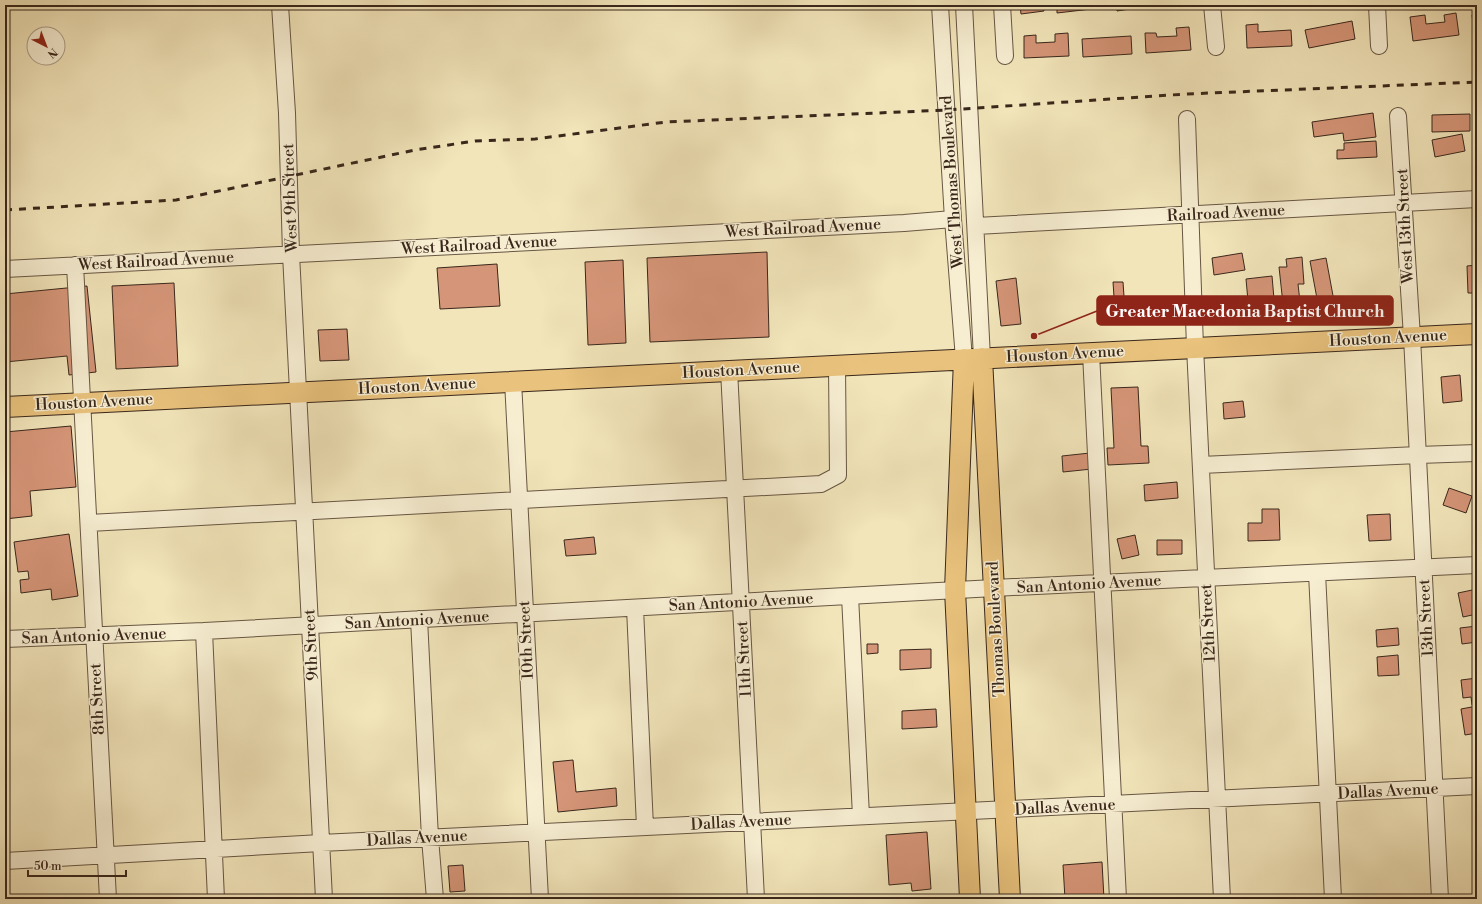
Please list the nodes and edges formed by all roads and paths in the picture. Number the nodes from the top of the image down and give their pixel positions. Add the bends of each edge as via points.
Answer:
1 (280, 5) edge
2 (940, 5) edge
3 (964, 5) edge
4 (1002, 5) edge
5 (1212, 5) edge
6 (1377, 5) edge
7 (1216, 46) dead end
8 (1379, 46) dead end
9 (1005, 56) dead end
10 (1398, 116) dead end
11 (1187, 119) dead end
12 (1477, 199) edge
13 (1404, 203) junction
14 (1190, 215) junction
15 (953, 219) junction
16 (976, 226) junction
17 (291, 254) junction
18 (75, 265) junction
19 (5, 269) edge
20 (1477, 334) edge
21 (1412, 337) junction
22 (1195, 347) junction
23 (1090, 353) junction
24 (973, 358) junction
25 (837, 365) junction
26 (729, 370) junction
27 (513, 381) junction
28 (298, 392) junction
29 (83, 403) junction
30 (5, 407) edge
31 (1477, 453) edge
32 (1418, 455) junction
33 (1200, 465) junction
34 (735, 490) junction
35 (519, 501) junction
36 (304, 512) junction
37 (88, 523) junction
38 (1477, 565) edge
39 (1424, 568) junction
40 (1317, 573) junction
41 (1206, 578) junction
42 (1102, 583) junction
43 (994, 588) junction
44 (955, 590) junction
45 (850, 596) junction
46 (741, 602) junction
47 (636, 608) junction
48 (525, 614) junction
49 (419, 619) junction
50 (310, 625) junction
51 (204, 631) junction
52 (94, 636) junction
53 (5, 639) edge
54 (1477, 786) edge
55 (1435, 788) junction
56 (1328, 794) junction
57 (1217, 799) junction
58 (1112, 804) junction
59 (1006, 809) junction
60 (966, 811) junction
61 (861, 816) junction
62 (752, 822) junction
63 (645, 827) junction
64 (536, 833) junction
65 (430, 838) junction
66 (321, 843) junction
67 (213, 848) junction
68 (105, 855) junction
69 (5, 861) edge
70 (108, 899) edge
71 (216, 899) edge
72 (324, 899) edge
73 (435, 899) edge
74 (540, 899) edge
75 (756, 899) edge
76 (970, 899) edge
77 (1010, 899) edge
78 (1118, 899) edge
79 (1222, 899) edge
80 (1333, 899) edge
81 (1440, 899) edge

1 - 17 street, West 9th Street via 287,113
2 - 15 street, West Thomas Boulevard
3 - 16 street, West Thomas Boulevard
4 - 9 street
5 - 7 street
6 - 8 street
10 - 13 street, West 13th Street
11 - 14 street, 12th Street
12 - 13 street, Railroad Avenue
13 - 14 street, Railroad Avenue
13 - 21 street, West 13th Street
14 - 16 street, Railroad Avenue
14 - 22 street, 12th Street
15 - 17 street, West Railroad Avenue
15 - 24 street, West Thomas Boulevard
16 - 24 street, West Thomas Boulevard
17 - 18 street, West Railroad Avenue
17 - 28 street, West 9th Street
18 - 19 street, West Railroad Avenue
18 - 29 street, 8th Street
20 - 21 main road, Houston Avenue
21 - 22 main road, Houston Avenue
21 - 32 street, 13th Street
22 - 23 main road, Houston Avenue
22 - 33 street, 12th Street
23 - 24 main road, Houston Avenue
23 - 42 street
24 - 25 main road, Houston Avenue
24 - 43 main road, Thomas Boulevard
24 - 44 main road
25 - 26 main road, Houston Avenue
25 - 34 street via 838,475 821,484
26 - 27 main road, Houston Avenue
26 - 34 street, 11th Street
27 - 28 main road, Houston Avenue
27 - 35 street, 10th Street
28 - 29 main road, Houston Avenue
28 - 36 street, 9th Street
29 - 30 main road, Houston Avenue
29 - 37 street, 8th Street
31 - 32 street
32 - 33 street
32 - 39 street, 13th Street
33 - 41 street, 12th Street
34 - 35 street
34 - 46 street, 11th Street
35 - 36 street
35 - 48 street, 10th Street
36 - 37 street
36 - 50 street, 9th Street
37 - 52 street, 8th Street
38 - 39 street, San Antonio Avenue
39 - 40 street, San Antonio Avenue
39 - 55 street, 13th Street
40 - 41 street, San Antonio Avenue
40 - 56 street
41 - 42 street, San Antonio Avenue
41 - 57 street, 12th Street
42 - 43 street, San Antonio Avenue
42 - 58 street
43 - 44 street, San Antonio Avenue
43 - 59 main road, Thomas Boulevard
44 - 45 street, San Antonio Avenue
44 - 60 main road
45 - 46 street, San Antonio Avenue
45 - 61 street
46 - 47 street, San Antonio Avenue
46 - 62 street, 11th Street
47 - 48 street, San Antonio Avenue
47 - 63 street
48 - 49 street, San Antonio Avenue
48 - 64 street, 10th Street
49 - 50 street, San Antonio Avenue
49 - 65 street
50 - 51 street, San Antonio Avenue
50 - 66 street, 9th Street
51 - 52 street, San Antonio Avenue
51 - 67 street
52 - 53 street, San Antonio Avenue
52 - 68 street, 8th Street
54 - 55 street, Dallas Avenue
55 - 56 street, Dallas Avenue
55 - 81 street, 13th Street
56 - 57 street, Dallas Avenue
56 - 80 street
57 - 58 street, Dallas Avenue
57 - 79 street, 12th Street
58 - 59 street, Dallas Avenue
58 - 78 street
59 - 60 street, Dallas Avenue
59 - 77 main road, Thomas Boulevard
60 - 61 street, Dallas Avenue
60 - 76 main road
61 - 62 street, Dallas Avenue
62 - 63 street, Dallas Avenue
62 - 75 street, 11th Street
63 - 64 street, Dallas Avenue
64 - 65 street, Dallas Avenue
64 - 74 street, 10th Street
65 - 66 street, Dallas Avenue
65 - 73 street
66 - 67 street, Dallas Avenue
66 - 72 street, 9th Street
67 - 68 street, Dallas Avenue
67 - 71 street
68 - 69 street, Dallas Avenue
68 - 70 street, 8th Street

